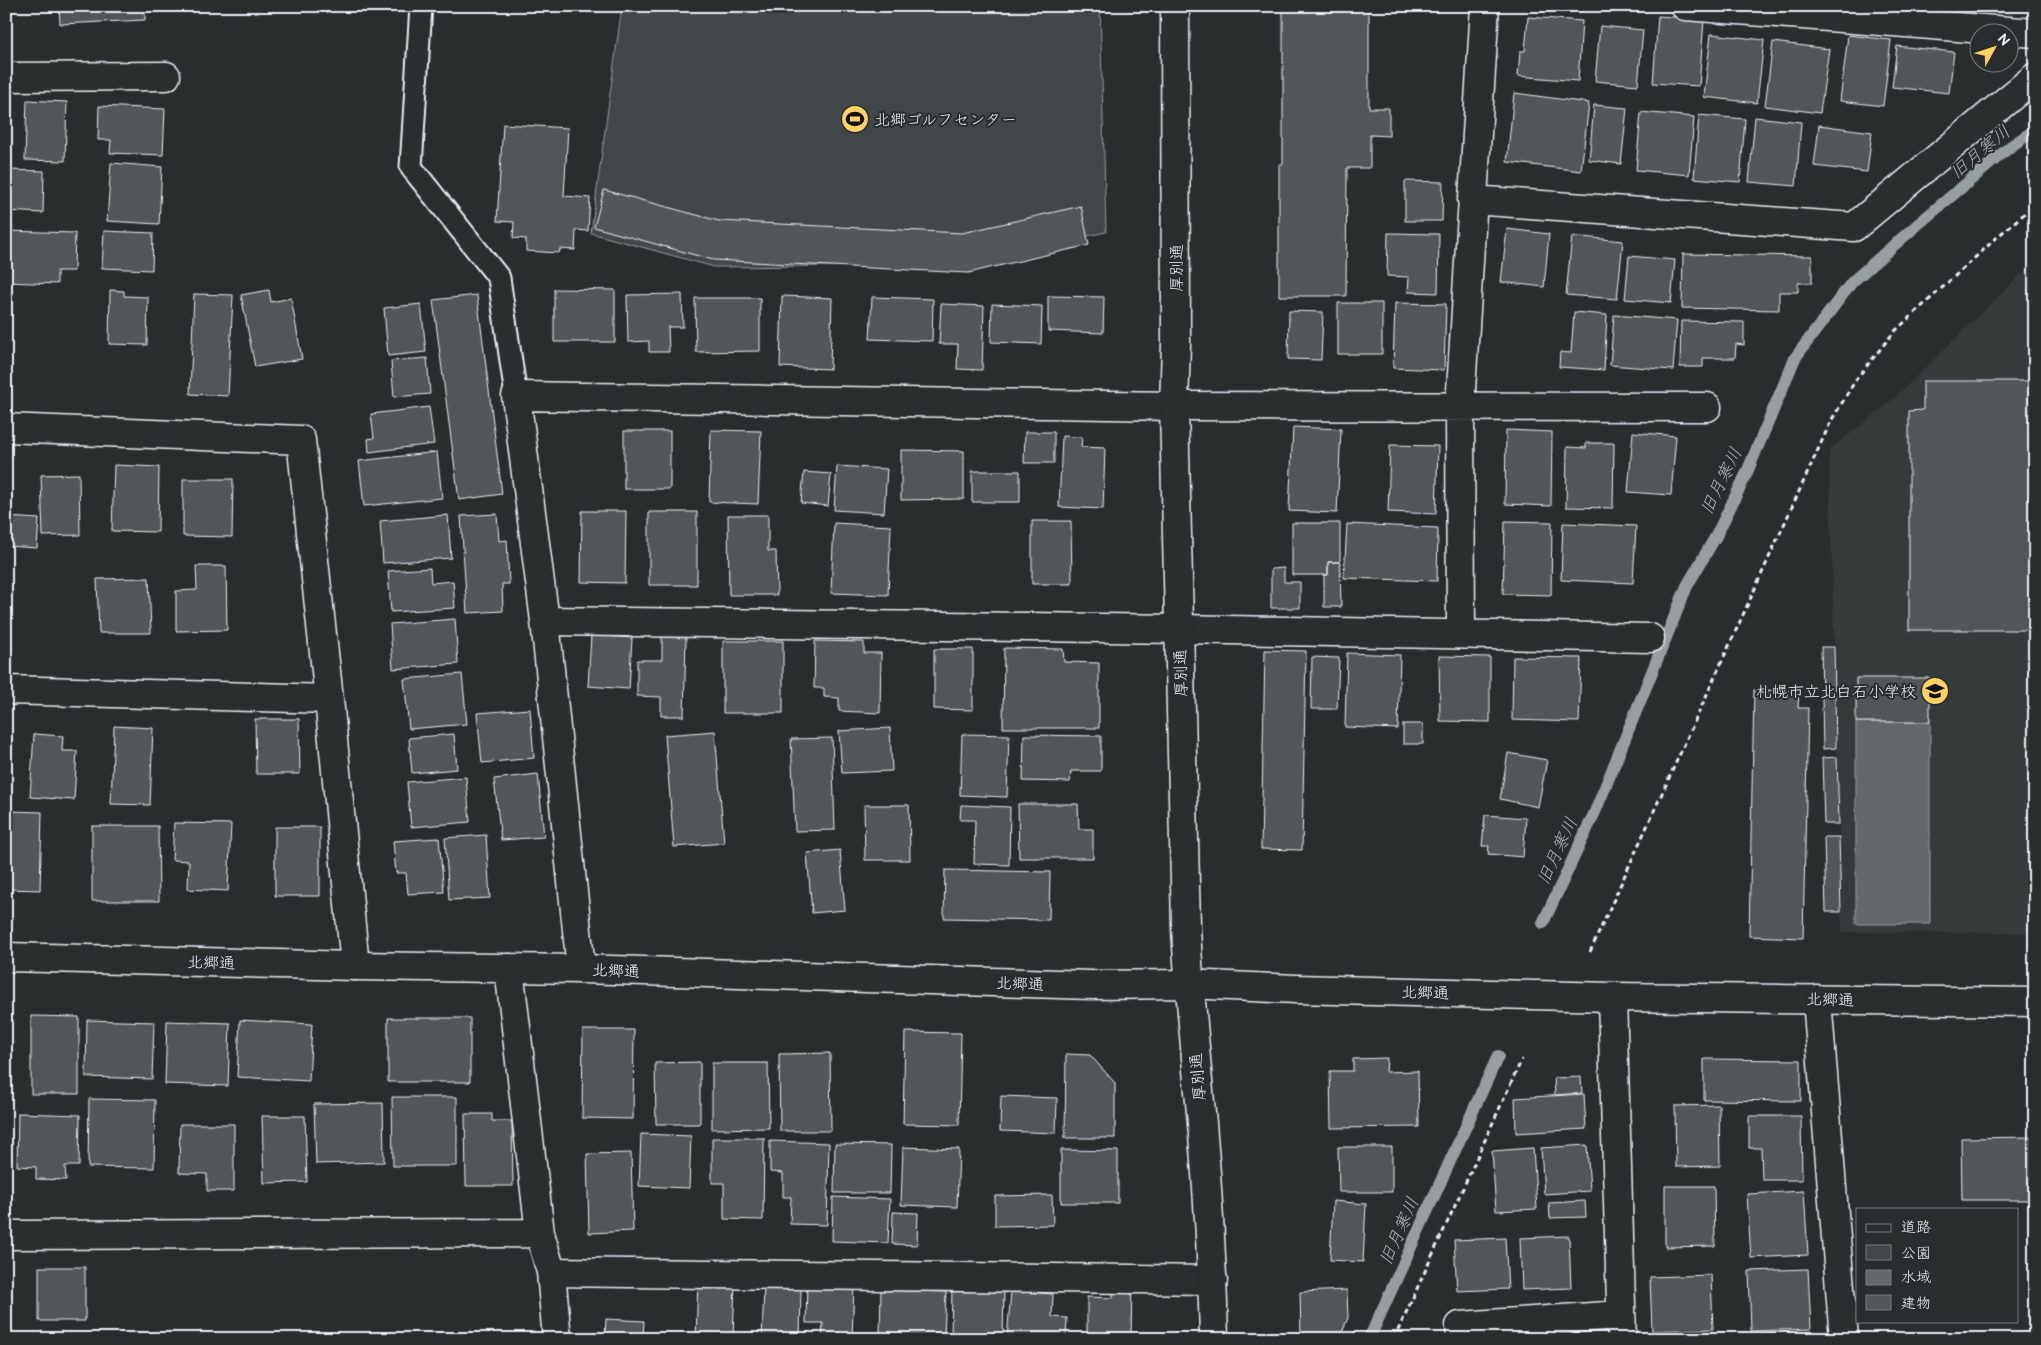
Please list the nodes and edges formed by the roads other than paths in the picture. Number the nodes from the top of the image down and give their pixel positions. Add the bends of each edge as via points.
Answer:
1 (421, 6) edge
2 (1175, 6) edge
3 (1485, 6) edge
4 (1685, 6) edge
5 (2035, 33) edge
6 (166, 76) dead end
7 (6, 77) edge
8 (2035, 77) edge
9 (1472, 200) junction
10 (516, 396) junction
11 (1174, 406) junction
12 (1460, 406) junction
13 (1707, 407) dead end
14 (6, 428) edge
15 (545, 621) junction
16 (1180, 629) junction
17 (1461, 634) junction
18 (1650, 638) dead end
19 (6, 690) edge
20 (329, 699) junction
21 (6, 957) edge
22 (354, 966) junction
23 (509, 968) junction
24 (581, 969) junction
25 (1188, 984) junction
26 (1612, 997) junction
27 (1817, 999) junction
28 (2035, 1002) edge
29 (540, 1233) junction
30 (6, 1236) edge
31 (551, 1272) junction
32 (1213, 1280) junction
33 (1621, 1327) edge
34 (557, 1339) edge
35 (1214, 1339) edge
36 (1460, 1339) edge
37 (1844, 1339) edge

1 - 10 lane via 411,166 500,278
2 - 11 street, 厚別通
3 - 9 street
4 - 5 street
6 - 7 street
8 - 9 street via 1854,227
9 - 12 street
10 - 11 street
10 - 15 street
11 - 12 street
11 - 16 street, 厚別通
12 - 13 street
12 - 17 street
14 - 20 street via 301,440
15 - 16 street
15 - 24 street
16 - 17 street
16 - 25 street, 厚別通
17 - 18 street
19 - 20 street
20 - 22 street
21 - 22 street, 北郷通
22 - 23 street, 北郷通
23 - 24 street, 北郷通
23 - 29 street
24 - 25 street, 北郷通 via 1091,985
25 - 26 street, 北郷通
25 - 32 street, 厚別通
26 - 27 street, 北郷通
26 - 33 street
27 - 28 street, 北郷通
27 - 37 street
29 - 30 street
29 - 31 street
31 - 32 street
31 - 34 street
32 - 35 street, 厚別通
33 - 36 street via 1460,1326

